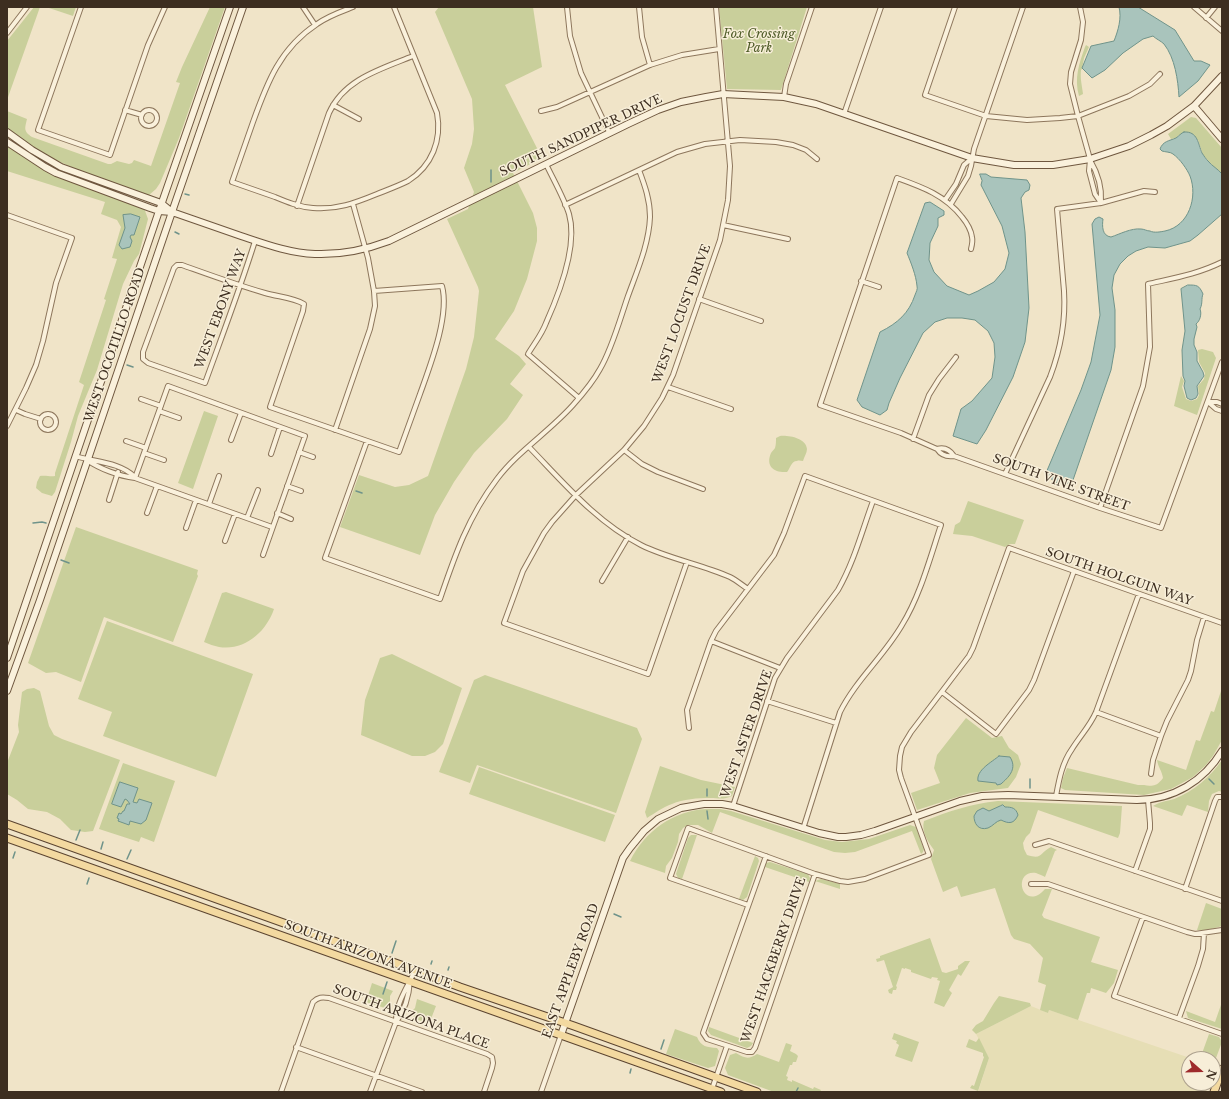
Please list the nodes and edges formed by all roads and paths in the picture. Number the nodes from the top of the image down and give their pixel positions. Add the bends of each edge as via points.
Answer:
1 (27, 7) edge
2 (80, 7) edge
3 (165, 7) edge
4 (230, 7) edge
5 (243, 7) edge
6 (303, 7) edge
7 (353, 7) edge
8 (394, 7) edge
9 (567, 7) edge
10 (639, 7) edge
11 (716, 7) edge
12 (812, 7) edge
13 (881, 7) edge
14 (955, 7) edge
15 (1023, 7) edge
16 (1080, 7) edge
17 (1194, 7) edge
18 (1215, 7) edge
19 (1206, 18) junction
20 (315, 24) junction
21 (1222, 31) edge
22 (7, 34) edge
23 (719, 49) junction
24 (413, 56) junction
25 (650, 65) junction
26 (1160, 74) dead end
27 (1222, 76) edge
28 (590, 93) junction
29 (723, 94) junction
30 (784, 97) junction
31 (333, 105) junction
32 (1194, 106) junction
33 (125, 110) junction
34 (541, 111) dead end
35 (844, 114) junction
36 (142, 115) dead end
37 (986, 116) junction
38 (1078, 116) junction
39 (359, 120) dead end
40 (7, 132) edge
41 (610, 132) junction
42 (1222, 139) edge
43 (728, 141) junction
44 (7, 142) edge
45 (972, 158) junction
46 (817, 159) dead end
47 (1090, 159) junction
48 (546, 164) junction
49 (639, 170) junction
50 (960, 177) junction
51 (966, 180) junction
52 (1154, 192) dead end
53 (945, 200) junction
54 (161, 203) junction
55 (1101, 203) junction
56 (353, 204) junction
57 (951, 204) junction
58 (565, 205) junction
59 (297, 206) junction
60 (159, 210) junction
61 (172, 212) junction
62 (7, 215) edge
63 (724, 225) junction
64 (788, 240) dead end
65 (256, 241) junction
66 (366, 249) junction
67 (971, 249) dead end
68 (1222, 262) edge
69 (861, 281) junction
70 (240, 285) junction
71 (879, 287) dead end
72 (374, 291) junction
73 (699, 299) junction
74 (762, 321) dead end
75 (956, 357) dead end
76 (1222, 362) edge
77 (668, 387) junction
78 (578, 398) junction
79 (141, 399) dead end
80 (1208, 402) junction
81 (1222, 404) edge
82 (160, 409) junction
83 (731, 409) dead end
84 (16, 410) junction
85 (1222, 411) edge
86 (241, 413) junction
87 (179, 418) dead end
88 (41, 419) dead end
89 (7, 426) edge
90 (280, 427) junction
91 (335, 430) junction
92 (913, 439) junction
93 (231, 440) dead end
94 (367, 441) junction
95 (126, 442) dead end
96 (529, 447) junction
97 (624, 450) junction
98 (145, 451) junction
99 (299, 452) junction
100 (271, 454) dead end
101 (75, 456) junction
102 (313, 457) dead end
103 (87, 460) junction
104 (164, 460) dead end
105 (120, 468) junction
106 (118, 474) junction
107 (1005, 474) junction
108 (219, 476) dead end
109 (135, 478) junction
110 (157, 486) junction
111 (287, 486) junction
112 (703, 489) dead end
113 (258, 490) dead end
114 (301, 491) dead end
115 (576, 495) junction
116 (109, 500) dead end
117 (196, 500) junction
118 (873, 501) junction
119 (209, 504) junction
120 (1100, 508) junction
121 (147, 513) dead end
122 (235, 514) junction
123 (277, 514) junction
124 (248, 518) junction
125 (291, 519) dead end
126 (272, 527) junction
127 (186, 528) dead end
128 (628, 537) junction
129 (225, 541) dead end
130 (263, 555) dead end
131 (687, 562) junction
132 (1074, 571) junction
133 (602, 581) dead end
134 (748, 589) junction
135 (1139, 594) junction
136 (1204, 617) junction
137 (1222, 624) edge
138 (711, 641) junction
139 (7, 658) edge
140 (780, 668) junction
141 (7, 690) edge
142 (942, 692) junction
143 (767, 701) junction
144 (1096, 712) junction
145 (836, 723) junction
146 (689, 728) dead end
147 (1161, 736) junction
148 (1222, 751) edge
149 (1152, 774) dead end
150 (1056, 796) junction
151 (1220, 797) edge
152 (1148, 800) junction
153 (733, 806) junction
154 (915, 817) junction
155 (7, 824) edge
156 (803, 829) junction
157 (7, 838) edge
158 (1035, 845) dead end
159 (766, 856) junction
160 (1135, 871) junction
161 (815, 874) junction
162 (1031, 884) dead end
163 (1185, 889) junction
164 (1222, 901) edge
165 (748, 905) junction
166 (1143, 917) junction
167 (1222, 930) edge
168 (1204, 933) junction
169 (415, 970) junction
170 (410, 981) junction
171 (1179, 1018) junction
172 (396, 1022) junction
173 (565, 1023) junction
174 (1222, 1034) edge
175 (561, 1035) junction
176 (727, 1046) junction
177 (296, 1047) junction
178 (1222, 1069) edge
179 (376, 1076) junction
180 (716, 1077) junction
181 (712, 1088) junction
182 (281, 1092) edge
183 (370, 1092) edge
184 (422, 1092) edge
185 (484, 1092) edge
186 (541, 1092) edge
187 (721, 1092) edge
188 (757, 1092) edge
189 (1214, 1092) edge

1 - 22 street
2 - 33 street via 38,130 110,155
3 - 33 street via 148,45
4 - 54 street, WEST OCOTILLO ROAD
5 - 61 street, WEST OCOTILLO ROAD
6 - 20 street
7 - 20 street
8 - 24 street
9 - 28 street via 575,56
10 - 25 street via 642,37
11 - 23 street, WEST LOCUST DRIVE
12 - 30 street
13 - 35 street
14 - 37 street via 925,95
15 - 37 street
16 - 38 street via 1083,22 1081,40 1070,84
17 - 19 street
18 - 19 street
19 - 21 street
20 - 59 street via 294,43 277,65 264,92 232,182
23 - 25 street via 682,55
23 - 29 street, WEST LOCUST DRIVE
24 - 31 street via 349,86
24 - 56 street via 437,113 438,134 432,156 409,180
25 - 28 street
26 - 38 street via 1150,84 1129,96
27 - 32 street, SOUTH SANDPIPER DRIVE
28 - 34 street via 557,108
28 - 41 street
29 - 30 street, SOUTH SANDPIPER DRIVE
29 - 41 street, SOUTH SANDPIPER DRIVE via 671,105
29 - 43 street, WEST LOCUST DRIVE
30 - 35 street, SOUTH SANDPIPER DRIVE
31 - 39 street
31 - 59 street
32 - 42 street
32 - 47 street, SOUTH SANDPIPER DRIVE via 1139,141
33 - 36 street
35 - 45 street, SOUTH SANDPIPER DRIVE
37 - 38 street via 1027,120
37 - 45 street
38 - 47 street
40 - 54 street via 61,166
41 - 48 street, SOUTH SANDPIPER DRIVE
43 - 46 street via 758,140 793,145 806,150
43 - 49 street via 677,152
43 - 63 street, WEST LOCUST DRIVE via 729,190
44 - 60 street via 56,173
45 - 47 street, SOUTH SANDPIPER DRIVE via 1005,164 1031,165
45 - 50 street via 964,165
45 - 51 street
47 - 55 street via 1102,193
47 - 55 street via 1089,171 1095,194
48 - 58 street
48 - 66 street, SOUTH SANDPIPER DRIVE via 389,241
49 - 58 street
49 - 78 street via 649,204 646,243 600,371
50 - 51 street
50 - 53 street
51 - 57 street
52 - 55 street via 1144,190
53 - 57 street
53 - 69 street via 927,189 897,178
54 - 60 street, WEST OCOTILLO ROAD
54 - 61 street
55 - 107 street via 1057,209 1065,305 1063,329 1050,377
56 - 59 street via 314,208
56 - 66 street
57 - 67 street via 970,231
58 - 78 street via 571,232 567,266 546,323 528,354
60 - 61 street
60 - 101 street, WEST OCOTILLO ROAD
61 - 65 street, SOUTH SANDPIPER DRIVE
61 - 103 street, WEST OCOTILLO ROAD
62 - 84 street via 72,238 56,283 39,353
63 - 64 street
63 - 73 street, WEST LOCUST DRIVE
65 - 66 street, SOUTH SANDPIPER DRIVE via 281,249 314,254
65 - 70 street, WEST EBONY WAY
66 - 72 street
68 - 120 street via 1188,275 1148,284 1150,347 1143,386
69 - 71 street
69 - 92 street, SOUTH VINE STREET via 820,404
70 - 70 street, WEST EBONY WAY via 205,383 143,360 143,352 177,265
70 - 91 street via 304,304 270,407
72 - 91 street via 375,306 370,329
72 - 94 street via 442,286 443,301 435,351 399,452
73 - 74 street
73 - 77 street, WEST LOCUST DRIVE
75 - 92 street via 929,395
76 - 80 street
77 - 83 street
77 - 97 street, WEST LOCUST DRIVE via 648,420
78 - 96 street via 566,413
79 - 82 street
80 - 81 street
80 - 85 street
80 - 120 street, SOUTH VINE STREET via 1161,528
82 - 86 street via 168,386
82 - 87 street
82 - 98 street
84 - 88 street
84 - 89 street
86 - 90 street
86 - 93 street
90 - 99 street via 305,436
90 - 100 street
91 - 94 street
92 - 107 street, SOUTH VINE STREET via 950,457 954,456
94 - 96 street via 325,558 440,599 455,554 472,517 497,479
95 - 98 street
96 - 115 street
97 - 112 street via 658,472
97 - 115 street, WEST LOCUST DRIVE
98 - 104 street
98 - 109 street
99 - 102 street
99 - 111 street
101 - 103 street
101 - 139 street, WEST OCOTILLO ROAD
103 - 105 street via 97,460
103 - 106 street
103 - 141 street, WEST OCOTILLO ROAD
105 - 106 street
105 - 109 street via 130,472
106 - 109 street
106 - 116 street
107 - 120 street, SOUTH VINE STREET
108 - 119 street
109 - 110 street
110 - 117 street
110 - 121 street
111 - 114 street
111 - 123 street
113 - 124 street
115 - 128 street via 605,523
115 - 131 street, WEST LOCUST DRIVE via 552,522 537,545 523,571 504,623 648,674
117 - 119 street
117 - 127 street
118 - 134 street via 805,476 780,542 769,562
118 - 140 street, WEST ASTER DRIVE via 850,566 838,590
118 - 145 street via 941,525 906,619 850,695
119 - 122 street
122 - 124 street
122 - 129 street
123 - 125 street
123 - 126 street
124 - 126 street
126 - 130 street
128 - 131 street via 648,548
128 - 133 street
131 - 134 street via 731,578
132 - 135 street, SOUTH HOLGUIN WAY
132 - 142 street, SOUTH HOLGUIN WAY via 1009,548 973,648
132 - 142 street via 1034,680 996,734
134 - 138 street
135 - 136 street, SOUTH HOLGUIN WAY
135 - 144 street
136 - 137 street, SOUTH HOLGUIN WAY
136 - 147 street via 1188,680
138 - 140 street
138 - 146 street via 687,710
140 - 143 street, WEST ASTER DRIVE
142 - 154 street via 910,732 900,756 899,770
143 - 145 street
143 - 153 street, WEST ASTER DRIVE
144 - 147 street
144 - 150 street via 1067,757
145 - 156 street
147 - 149 street via 1152,760
148 - 152 street, EAST APPLEBY ROAD via 1209,769 1195,781 1174,793
150 - 152 street, EAST APPLEBY ROAD
150 - 154 street, EAST APPLEBY ROAD via 1008,794 974,797
151 - 163 street via 1214,801
152 - 160 street via 1150,829
153 - 156 street, EAST APPLEBY ROAD
153 - 173 street, EAST APPLEBY ROAD via 712,804 681,808 664,816 644,831 630,848 623,858
154 - 156 street, EAST APPLEBY ROAD via 875,832 854,836 819,834
154 - 161 street via 930,855 857,881 840,881
155 - 169 main road, SOUTH ARIZONA AVENUE
157 - 170 main road, SOUTH ARIZONA AVENUE
158 - 160 street via 1049,841
159 - 161 street
159 - 165 street
159 - 165 street via 688,828 670,878
160 - 163 street
161 - 176 street, WEST HACKBERRY DRIVE via 752,1052
162 - 166 street via 1048,884
163 - 164 street
165 - 176 street via 703,1033 707,1039
166 - 168 street via 1187,932
166 - 171 street via 1114,996
167 - 168 street
168 - 171 street via 1203,949
169 - 170 street
169 - 173 main road, SOUTH ARIZONA AVENUE
170 - 172 street via 396,1013
170 - 175 main road, SOUTH ARIZONA AVENUE
171 - 174 street
172 - 177 street, SOUTH ARIZONA PLACE via 329,998 317,998 313,1002
172 - 179 street
172 - 185 street, SOUTH ARIZONA PLACE via 492,1057 493,1063
173 - 175 street, EAST APPLEBY ROAD
173 - 180 main road
175 - 181 main road, SOUTH ARIZONA AVENUE
175 - 186 street, EAST APPLEBY ROAD
176 - 180 street
177 - 179 street
177 - 182 street
178 - 189 main road
179 - 183 street
179 - 184 street
180 - 181 street
180 - 188 main road
181 - 187 main road, SOUTH ARIZONA AVENUE

